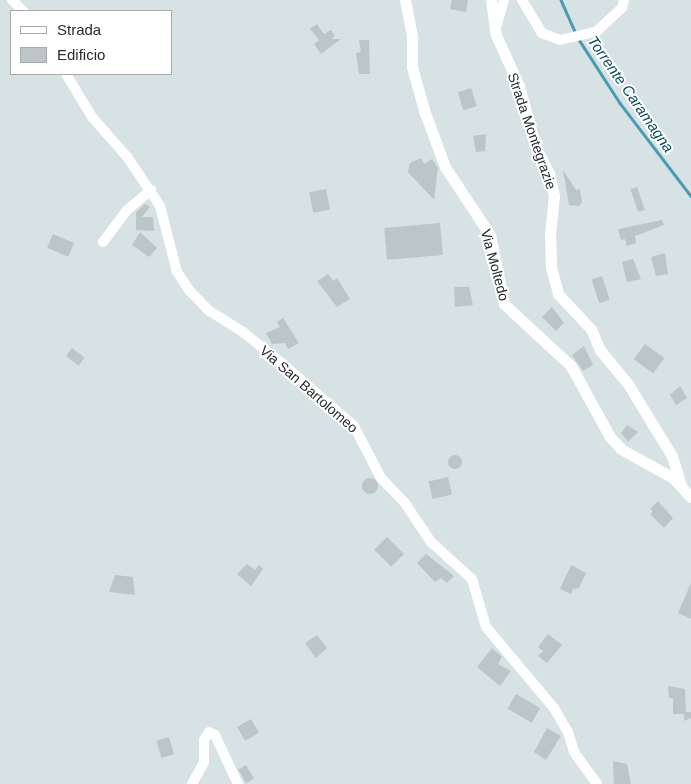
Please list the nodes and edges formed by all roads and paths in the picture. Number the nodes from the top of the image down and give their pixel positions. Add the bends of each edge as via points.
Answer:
1 (12, 0) edge
2 (405, 0) edge
3 (491, 0) edge
4 (504, 0) edge
5 (522, 0) edge
6 (624, 0) edge
7 (22, 10) edge
8 (496, 35) junction
9 (67, 75) edge
10 (151, 190) junction
11 (104, 242) dead end
12 (661, 441) junction
13 (654, 466) junction
14 (681, 485) junction
15 (691, 497) edge
16 (192, 784) edge
17 (238, 784) edge
18 (597, 784) edge

1 - 7 street
2 - 13 street, Via Moltedo via 412,36 412,67 424,110 445,167 490,235 504,304 571,366 610,437 621,449
3 - 8 street, Strada Montegrazie
4 - 8 street via 499,9
5 - 6 street via 542,33 560,40 596,32 622,8
8 - 12 street, Strada Montegrazie via 519,86 536,148 552,188 551,266 558,294 591,329 600,350 628,384
9 - 10 street, Via San Bartolomeo via 92,117
10 - 11 street via 126,211
10 - 18 street, Via San Bartolomeo via 160,206 177,272 189,290 208,310 243,332 283,364 361,435 381,478 405,503 431,542 472,579 486,627 554,708 574,752
12 - 13 street via 662,449
12 - 14 street, Strada Montegrazie via 674,460
13 - 14 street, Via Moltedo
14 - 15 street, Via Moltedo
16 - 17 street via 204,762 204,740 209,732 215,735

